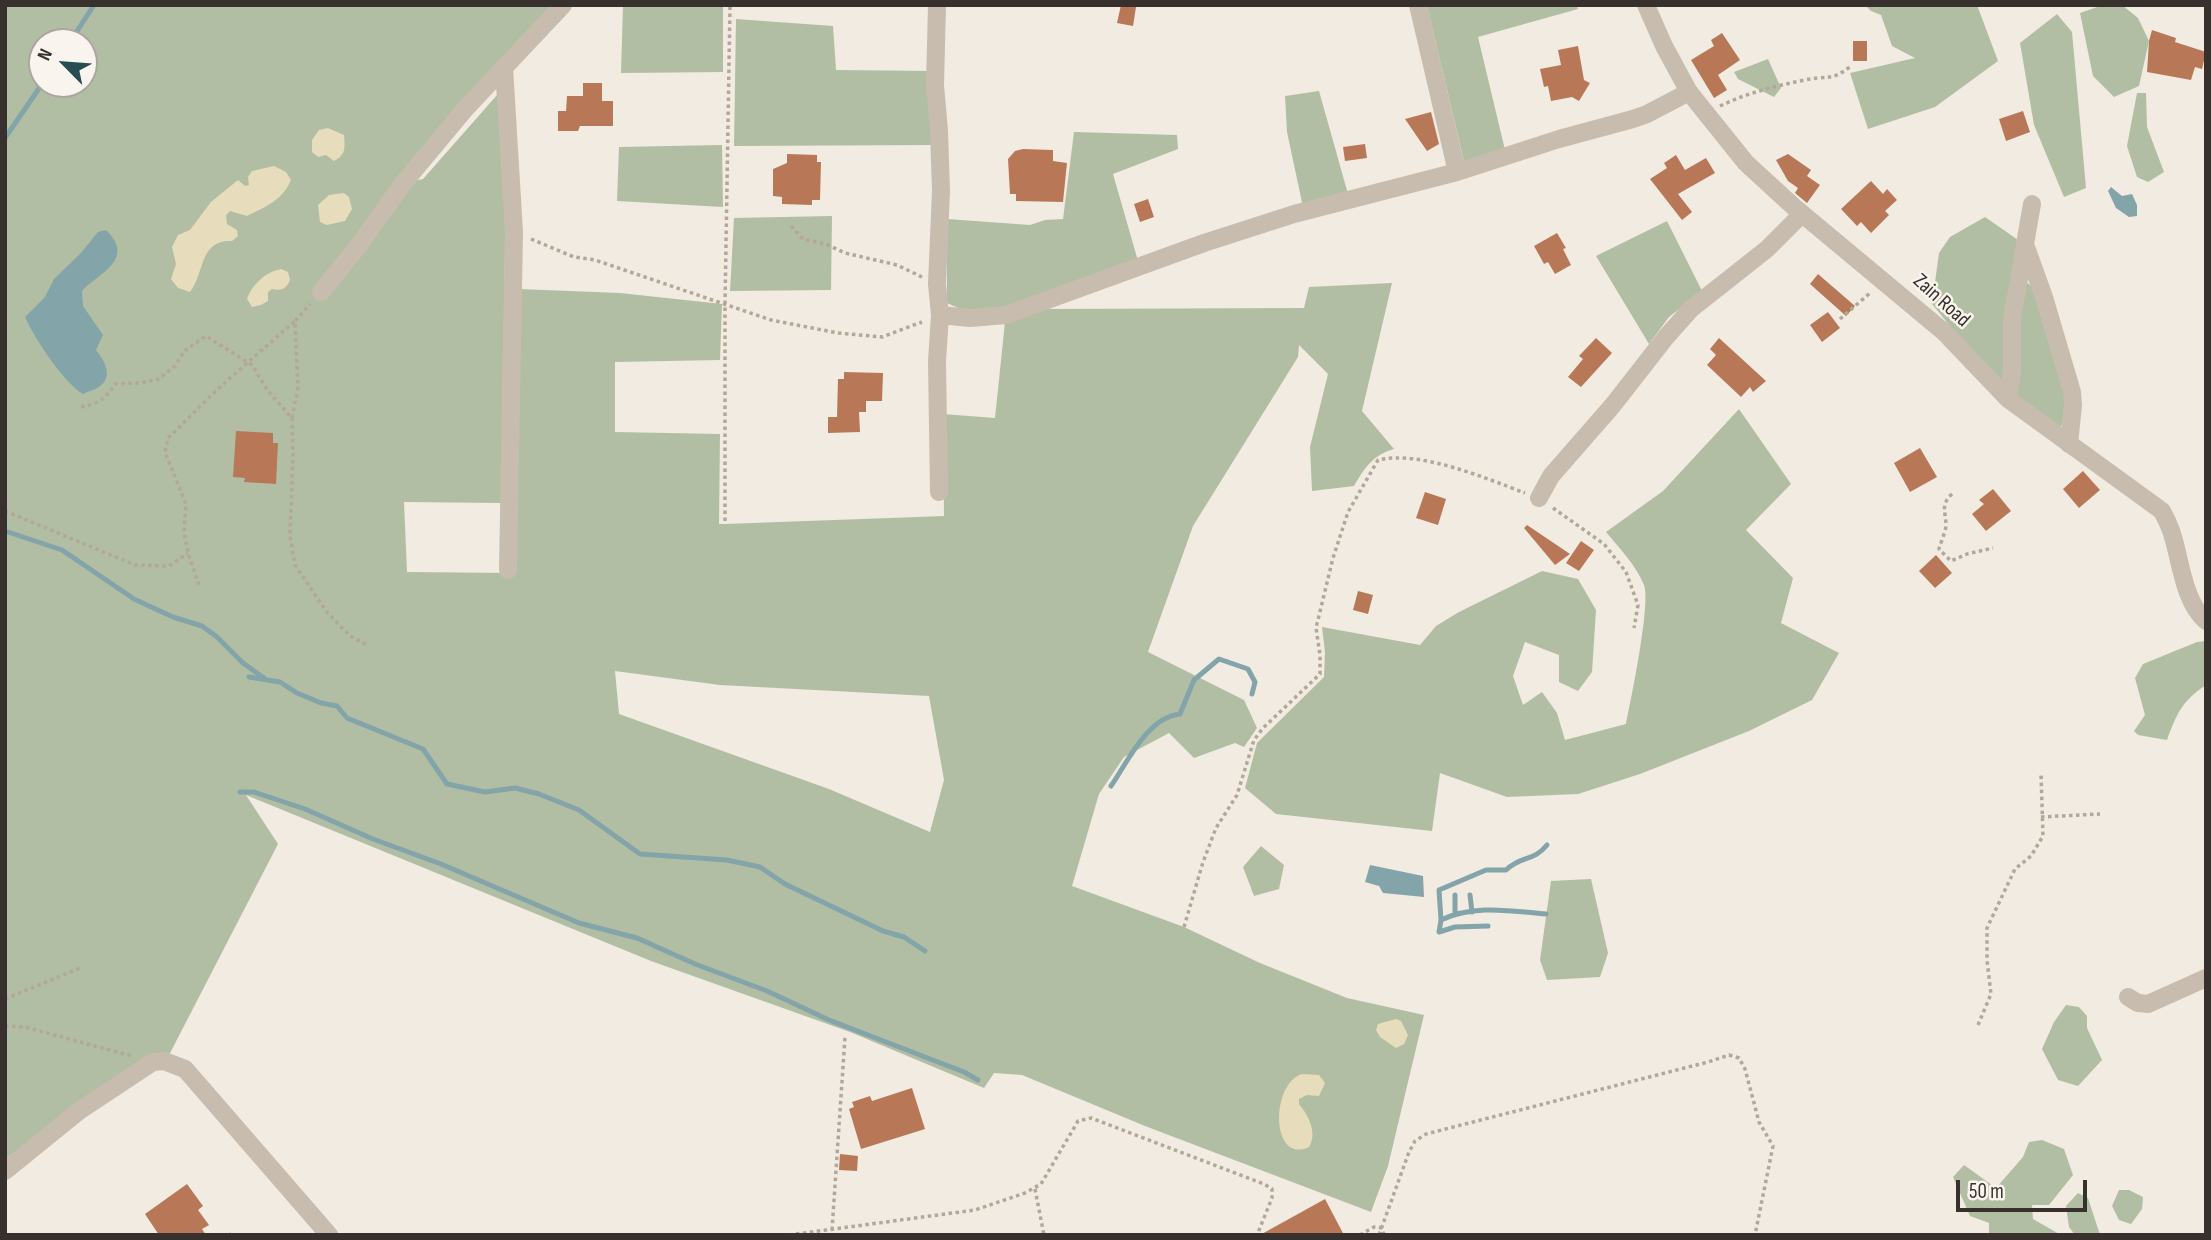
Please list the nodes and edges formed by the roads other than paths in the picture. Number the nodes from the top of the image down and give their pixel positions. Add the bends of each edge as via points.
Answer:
1 (563, 5) edge
2 (937, 5) edge
3 (1418, 5) edge
4 (1647, 5) edge
5 (504, 67) junction
6 (1689, 92) junction
7 (1457, 172) junction
8 (2032, 204) dead end
9 (1802, 214) junction
10 (2026, 247) junction
11 (321, 292) road end
12 (940, 315) junction
13 (2008, 399) junction
14 (2069, 444) junction
15 (939, 492) dead end
16 (1539, 498) road end
17 (508, 570) dead end
18 (2206, 621) edge
19 (2206, 978) edge
20 (2128, 997) dead end
21 (5, 1171) edge
22 (324, 1228) edge

1 - 5 street
2 - 12 street
3 - 7 street
4 - 6 street, Zain Road
5 - 11 street via 401,186
5 - 17 street via 514,232
6 - 7 street via 1647,114
6 - 9 street, Zain Road via 1746,163
7 - 12 street via 1294,214 1006,315
8 - 10 street
9 - 13 street, Zain Road via 1944,332
9 - 16 street via 1767,249 1691,309 1557,469
10 - 13 street via 2012,319
10 - 14 street via 2072,392
12 - 15 street
13 - 14 street, Zain Road
14 - 18 street, Zain Road via 2162,511 2188,588
19 - 20 street via 2148,1003
21 - 22 street via 79,1111 153,1062 164,1061 185,1069

